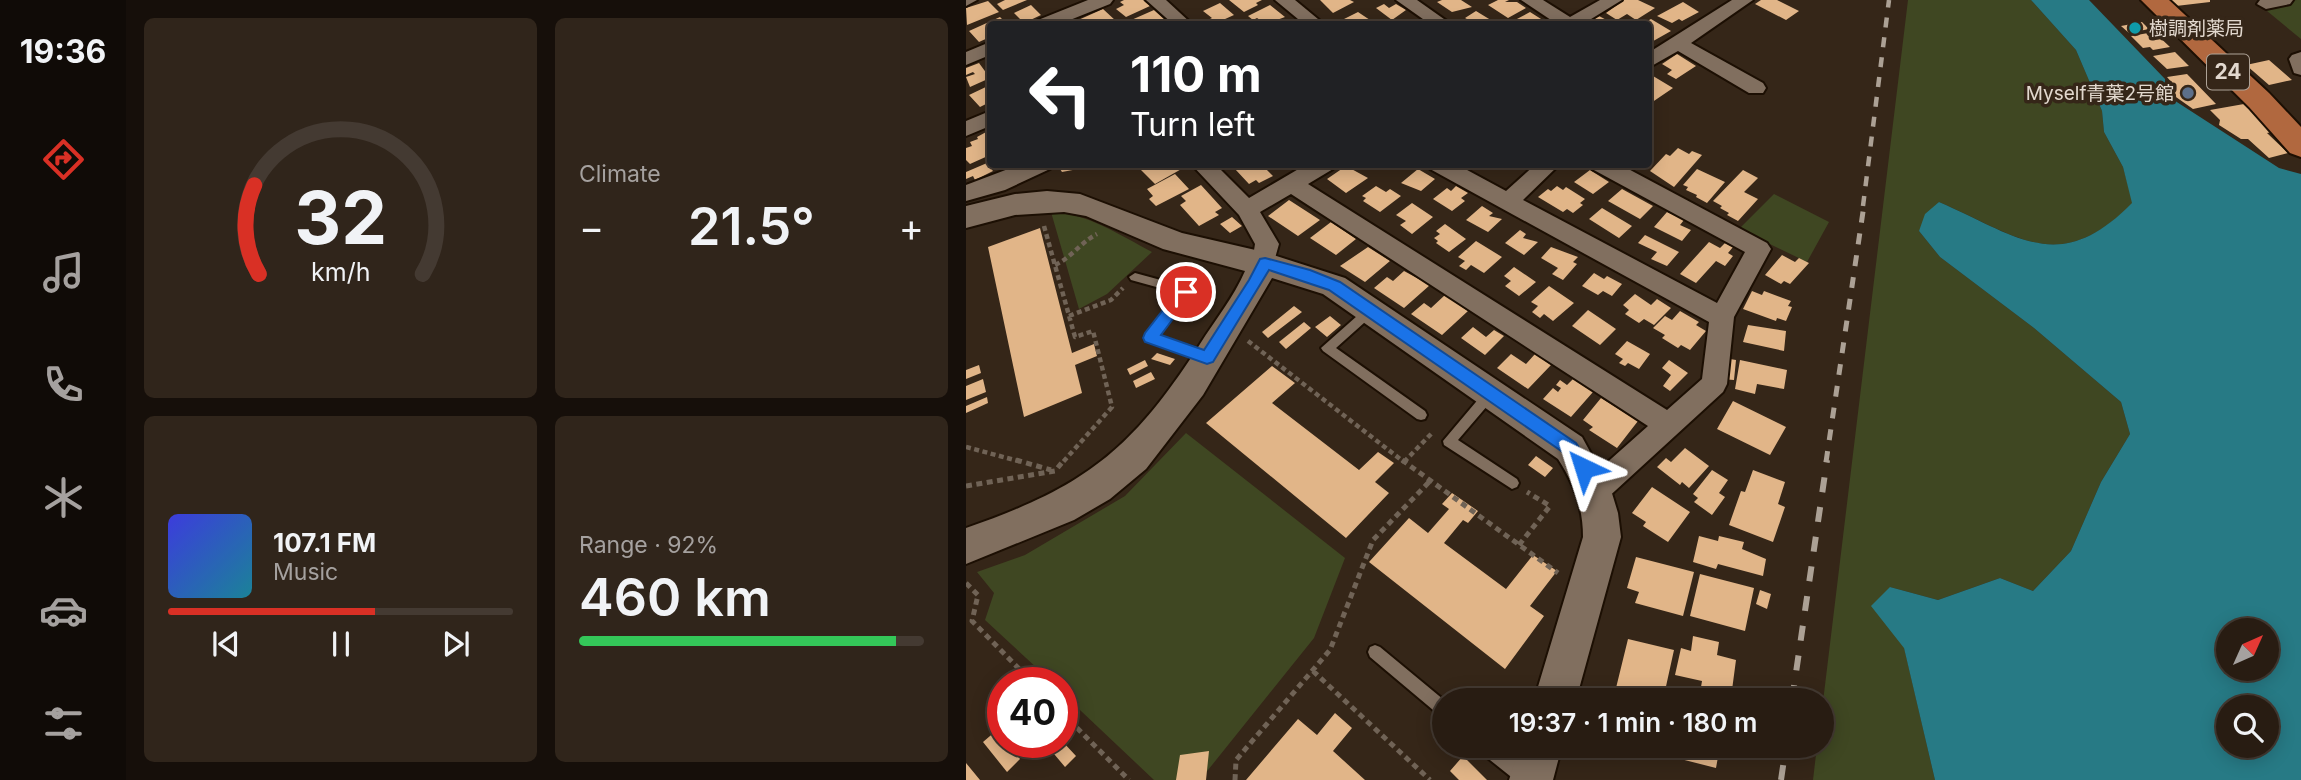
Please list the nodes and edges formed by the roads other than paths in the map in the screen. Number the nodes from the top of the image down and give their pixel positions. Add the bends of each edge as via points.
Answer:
1 (1104, 0) edge
2 (1155, 0) edge
3 (1284, 0) edge
4 (1405, 0) edge
5 (1530, 0) edge
6 (1613, 0) edge
7 (1744, 0) edge
8 (2154, 0) edge
9 (2284, 0) edge
10 (2266, 4) dead end
11 (1057, 21) edge
12 (1180, 21) edge
13 (1311, 21) edge
14 (1437, 21) edge
15 (1564, 21) edge
16 (1574, 21) edge
17 (1678, 43) junction
18 (987, 49) edge
19 (966, 58) edge
20 (2301, 58) edge
21 (1652, 59) edge
22 (2301, 69) edge
23 (1756, 88) dead end
24 (987, 119) edge
25 (966, 129) edge
26 (2301, 146) edge
27 (1033, 168) edge
28 (1205, 168) edge
29 (1318, 168) edge
30 (1445, 168) edge
31 (1545, 168) edge
32 (1607, 168) edge
33 (1291, 183) junction
34 (966, 193) edge
35 (1507, 202) junction
36 (1247, 209) junction
37 (966, 217) edge
38 (1265, 263) junction
39 (1135, 277) dead end
40 (1370, 311) junction
41 (1722, 317) junction
42 (1207, 357) junction
43 (1490, 394) junction
44 (1421, 415) dead end
45 (1668, 425) junction
46 (1512, 483) road end
47 (1594, 492) junction
48 (966, 546) edge
49 (1375, 652) dead end
50 (1558, 688) edge
51 (1432, 700) edge
52 (1501, 758) edge
53 (1537, 758) edge
54 (1529, 780) edge

1 - 11 street
2 - 12 street
3 - 13 street
4 - 14 street
5 - 15 street
6 - 16 street
7 - 17 street
8 - 26 main road, 24
9 - 10 street
17 - 21 street
17 - 23 street
18 - 19 street
20 - 22 street
24 - 25 street
27 - 34 street
28 - 36 street
29 - 33 street
30 - 35 street
31 - 35 street
32 - 41 street via 1759,249
33 - 36 street
33 - 45 street
35 - 41 street
36 - 38 street via 1267,244
37 - 38 street via 1001,206 1056,200 1093,208 1183,244
38 - 40 street via 1334,286
38 - 42 street
39 - 42 lane via 1186,292 1150,338
40 - 43 street
40 - 44 lane via 1327,348
41 - 45 street via 1714,384
42 - 48 street via 1169,416 1115,475 1021,527
43 - 46 lane via 1449,441
43 - 47 street via 1570,448
45 - 47 street
47 - 50 street via 1602,517 1602,537
49 - 51 lane
52 - 54 lane
53 - 54 street

